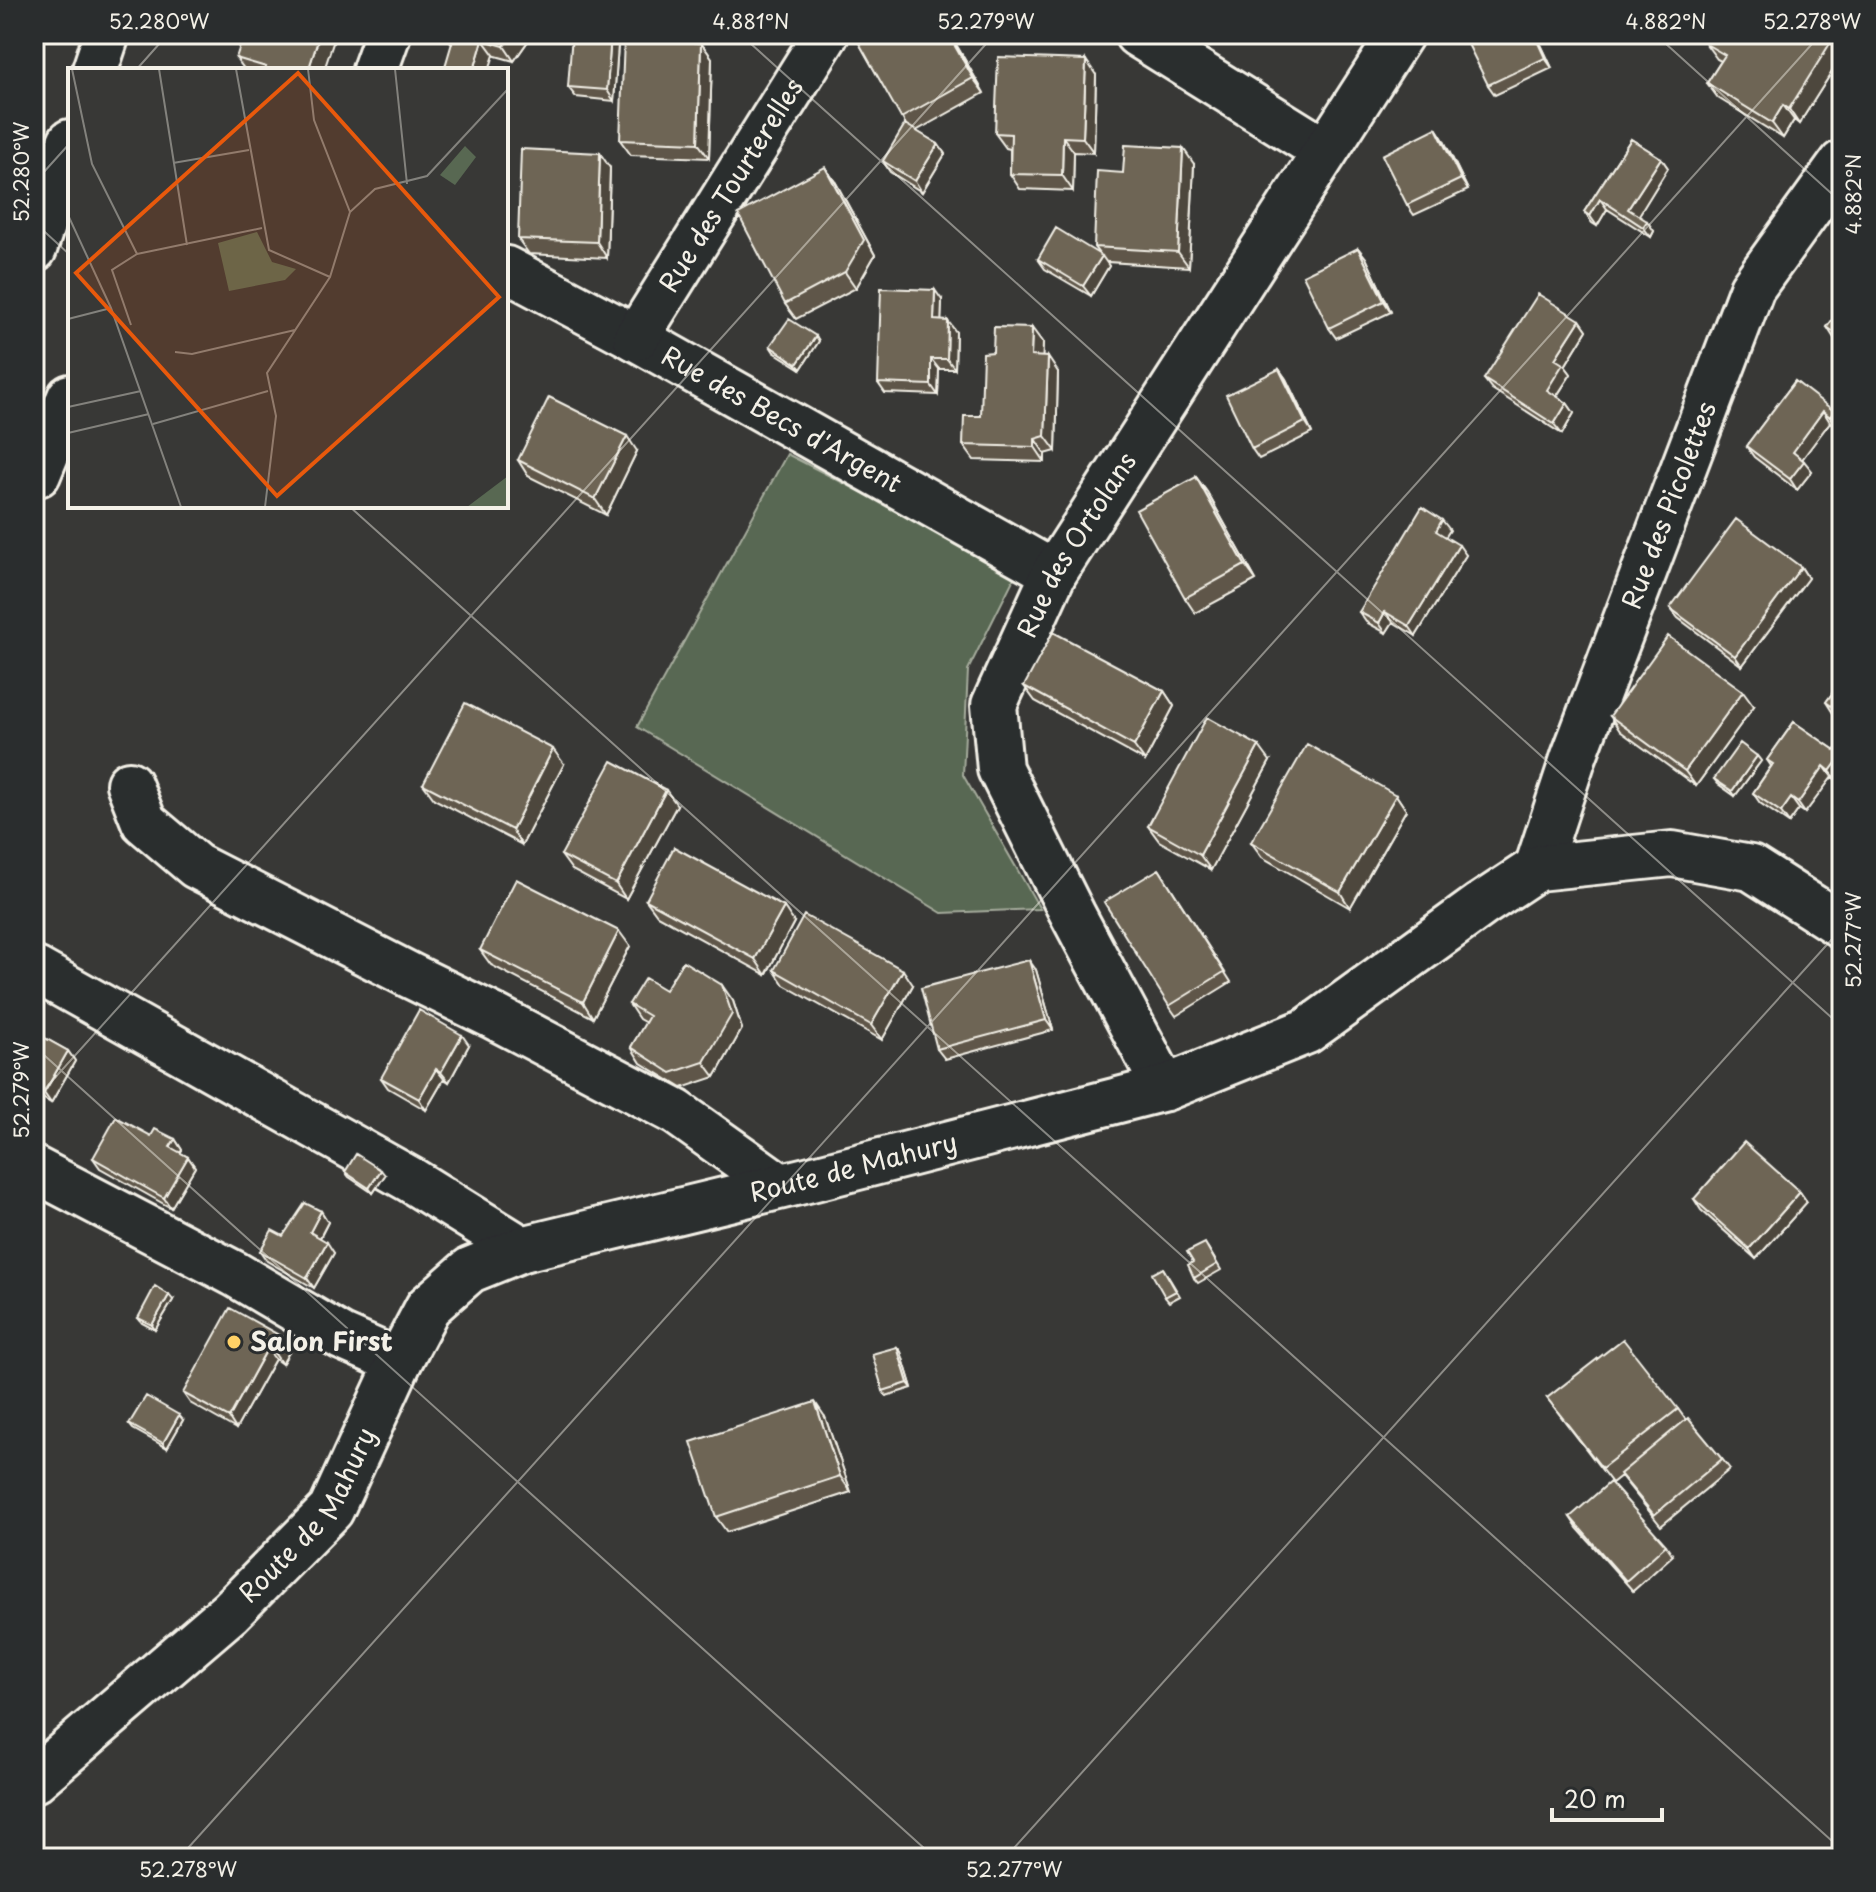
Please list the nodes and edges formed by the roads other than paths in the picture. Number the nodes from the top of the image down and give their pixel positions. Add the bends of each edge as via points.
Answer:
1 (107, 34) edge
2 (388, 34) edge
3 (826, 34) edge
4 (1137, 34) edge
5 (1401, 34) edge
6 (96, 68) edge
7 (376, 68) edge
8 (68, 148) edge
9 (1325, 151) junction
10 (1842, 163) edge
11 (34, 249) edge
12 (508, 270) edge
13 (636, 338) junction
14 (68, 402) edge
15 (38, 474) dead end
16 (1054, 573) junction
17 (129, 784) dead end
18 (1537, 868) junction
19 (1842, 926) edge
20 (36, 970) dead end
21 (1165, 1088) junction
22 (34, 1169) edge
23 (780, 1186) junction
24 (522, 1249) junction
25 (399, 1362) junction
26 (34, 1780) edge

1 - 6 street
2 - 7 street
3 - 13 street, Rue des Tourterelles
4 - 9 street
5 - 9 street, Rue des Ortolans
8 - 11 street
9 - 16 street, Rue des Ortolans
10 - 18 street, Rue des Picolettes via 1752,288 1574,756
12 - 13 street, Rue des Becs d'Argent
13 - 16 street, Rue des Becs d'Argent
14 - 15 street
16 - 21 street, Rue des Ortolans via 994,705 1000,769
17 - 23 street via 144,822 196,866 676,1112
18 - 19 street, Route de Mahury via 1672,854 1751,868
18 - 21 street, Route de Mahury via 1307,1031
20 - 24 street via 411,1180
21 - 23 street, Route de Mahury
22 - 25 street via 235,1274 342,1337
23 - 24 street, Route de Mahury
24 - 25 street, Route de Mahury via 470,1270 428,1307
25 - 26 street, Route de Mahury via 331,1510 230,1612

